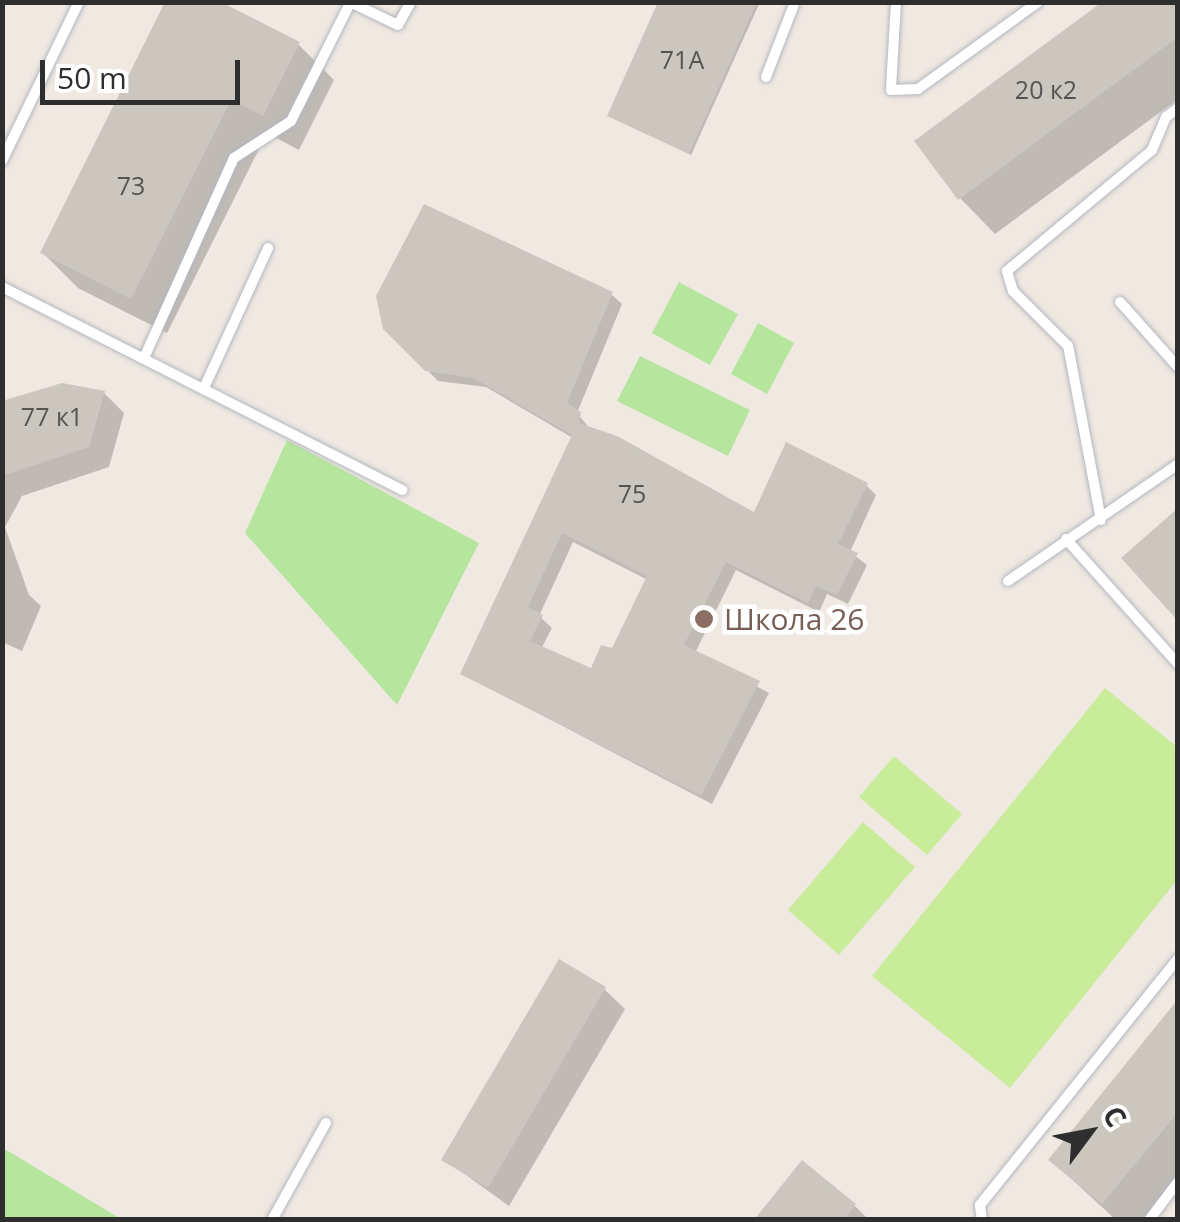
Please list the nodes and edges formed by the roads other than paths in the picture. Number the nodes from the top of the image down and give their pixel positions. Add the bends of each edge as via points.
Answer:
1 (79, 2) edge
2 (411, 2) edge
3 (795, 2) edge
4 (896, 2) edge
5 (1038, 2) edge
6 (766, 76) dead end
7 (1178, 108) edge
8 (2, 161) edge
9 (268, 248) dead end
10 (2, 286) edge
11 (1120, 302) dead end
12 (144, 358) junction
13 (1178, 368) edge
14 (204, 388) junction
15 (1178, 464) edge
16 (403, 490) dead end
17 (1101, 520) junction
18 (1066, 539) junction
19 (1008, 580) dead end
20 (1178, 664) edge
21 (1178, 958) edge
22 (326, 1123) dead end
23 (1178, 1182) edge
24 (272, 1220) edge
25 (982, 1220) edge
26 (1149, 1220) edge

1 - 8 lane
2 - 12 lane via 398,25 350,2 291,122 234,158
3 - 6 lane
4 - 5 lane via 892,90 918,89
7 - 17 lane via 1166,117 1156,146 1007,271 1014,291 1068,346
9 - 14 lane
10 - 12 lane
11 - 13 lane
12 - 14 lane
14 - 16 lane
15 - 17 lane
17 - 18 lane
18 - 19 lane
18 - 20 lane
21 - 25 lane via 980,1206
22 - 24 lane
23 - 26 lane

